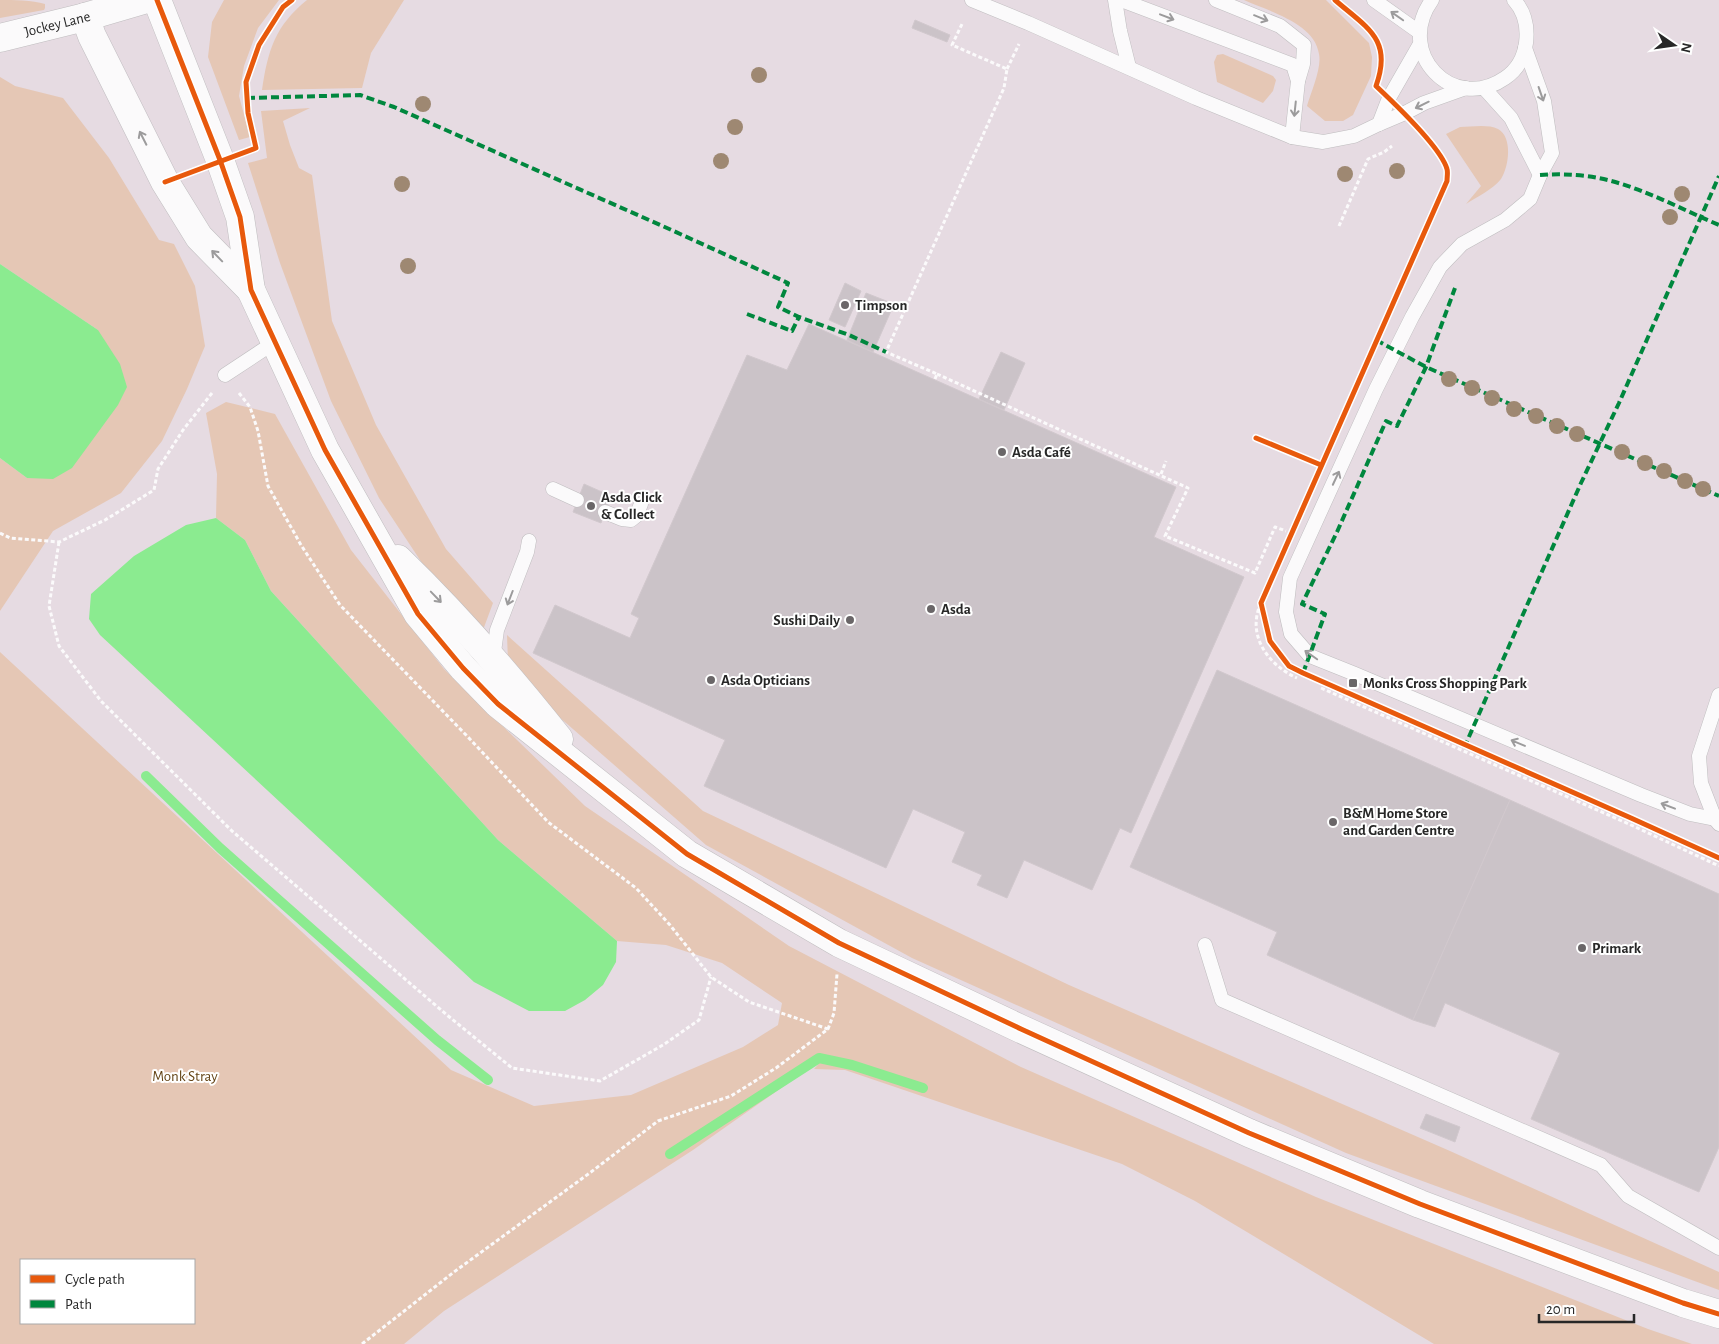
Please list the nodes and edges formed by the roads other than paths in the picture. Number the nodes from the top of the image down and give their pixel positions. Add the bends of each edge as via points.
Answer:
1 (143, 0) edge
2 (157, 0) edge
3 (972, 0) edge
4 (1115, 0) edge
5 (1121, 0) edge
6 (1216, 0) edge
7 (1374, 0) edge
8 (1432, 0) edge
9 (1514, 0) edge
10 (85, 17) junction
11 (0, 38) edge
12 (1420, 38) junction
13 (1525, 48) junction
14 (1129, 68) junction
15 (1298, 80) junction
16 (1466, 88) junction
17 (1484, 88) junction
18 (1379, 124) junction
19 (1292, 137) junction
20 (1540, 175) junction
21 (251, 290) junction
22 (275, 342) junction
23 (225, 376) road end
24 (553, 489) dead end
25 (577, 500) dead end
26 (641, 504) dead end
27 (605, 512) dead end
28 (376, 539) junction
29 (528, 546) dead end
30 (493, 661) junction
31 (1719, 695) edge
32 (593, 781) junction
33 (1717, 821) edge
34 (1205, 945) dead end
35 (1719, 1248) edge
36 (1719, 1314) edge

1 - 10 street, Jockey Lane
2 - 21 street via 240,217
3 - 14 lane
4 - 14 lane
5 -> 15 lane via 1293,65
6 -> 15 lane via 1280,26 1304,45
12 -> 7 lane
8 - 12 lane via 1422,16
9 - 13 lane via 1525,18
10 - 11 street, Jockey Lane
21 -> 10 street via 199,237 165,182
12 - 16 lane via 1425,60 1436,74
12 - 18 lane
13 - 17 lane via 1511,74
13 -> 20 lane via 1544,101 1552,153
14 - 19 lane
15 -> 19 lane
16 - 17 lane
16 -> 18 lane
17 - 20 lane via 1511,118
18 - 19 lane via 1354,136 1323,142
33 -> 20 lane via 1641,795 1310,656 1291,634 1286,612 1290,578 1412,317 1440,268 1462,244 1505,220 1530,199
21 - 22 street
22 - 23 lane
22 - 28 street via 325,450
24 - 25 lane
26 - 27 lane via 631,520
28 -> 30 street via 438,598
28 - 32 street via 418,614 463,668 498,704
29 -> 30 lane via 497,630
30 - 32 street via 518,687
31 - 33 lane via 1699,756 1702,783
32 - 36 street via 686,854 839,943 1258,1136 1420,1204
34 - 35 lane via 1222,1000 1601,1166 1628,1196

